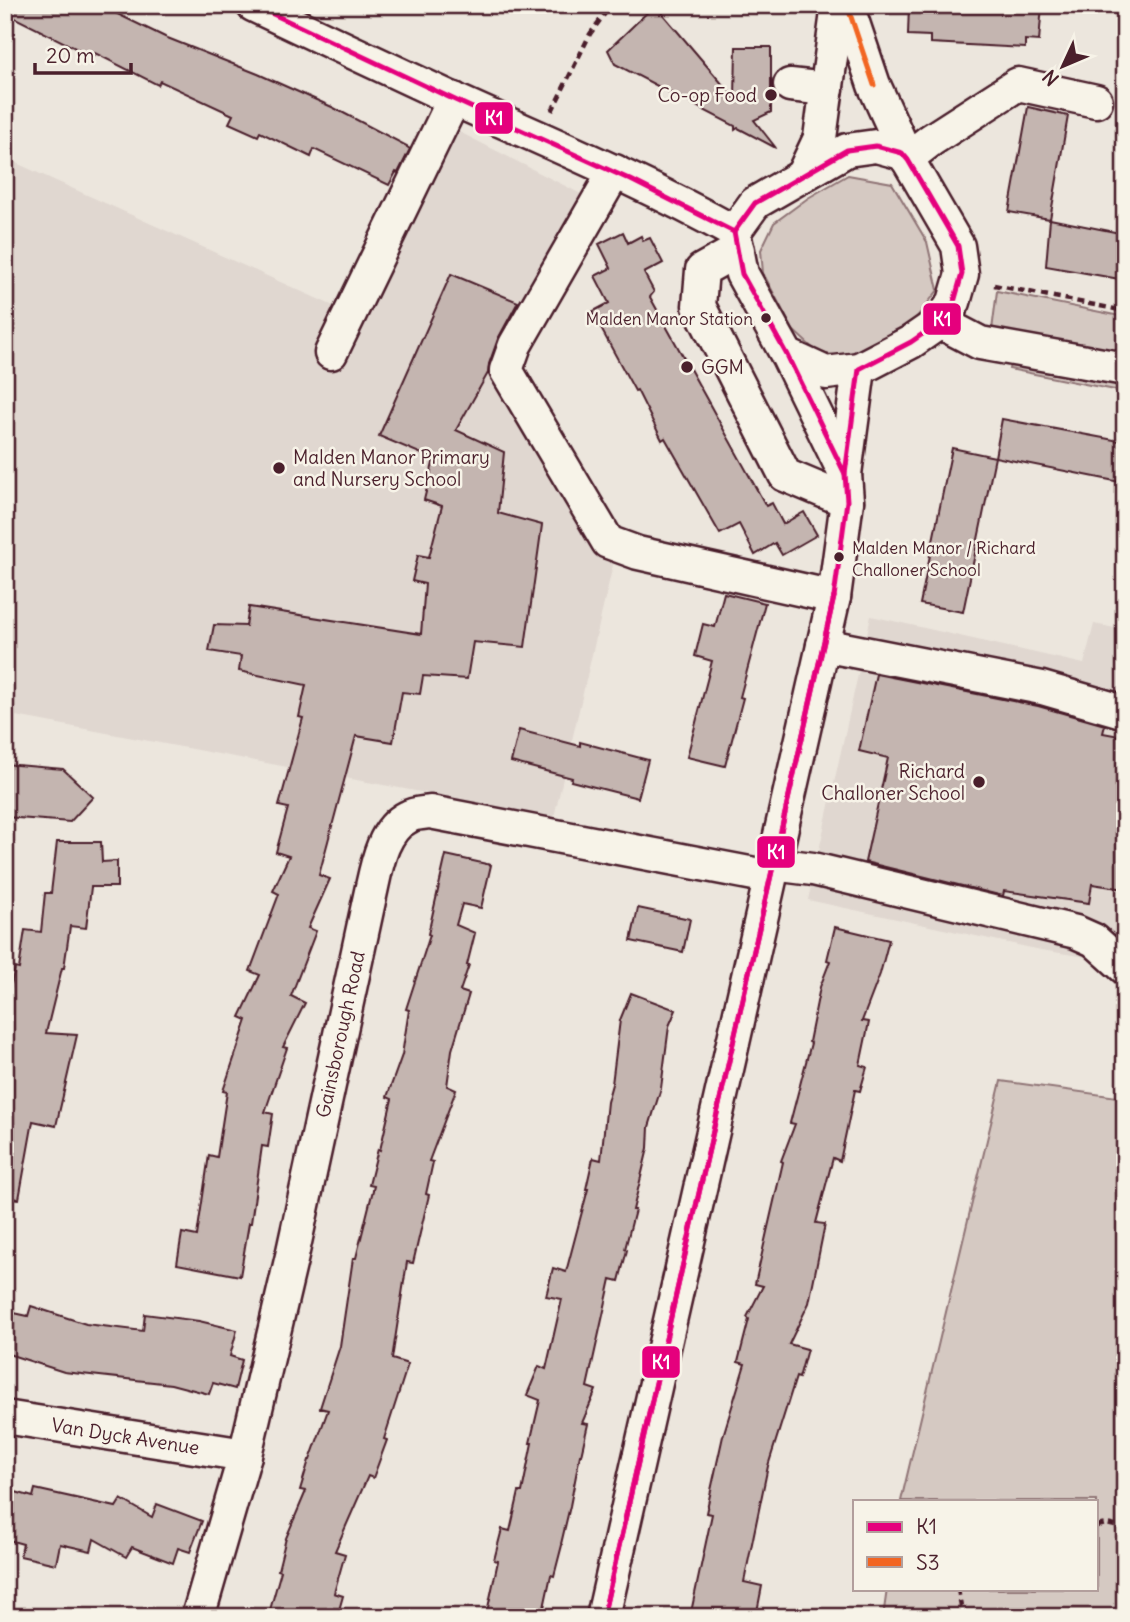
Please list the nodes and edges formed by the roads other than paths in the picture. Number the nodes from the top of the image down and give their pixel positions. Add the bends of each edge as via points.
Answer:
1 (253, 5) edge
2 (838, 5) edge
3 (847, 5) edge
4 (790, 85) dead end
5 (827, 89) junction
6 (454, 99) junction
7 (1096, 101) dead end
8 (905, 156) junction
9 (615, 171) junction
10 (802, 176) junction
11 (736, 241) junction
12 (940, 322) junction
13 (331, 353) dead end
14 (787, 355) junction
15 (859, 369) junction
16 (1125, 369) edge
17 (846, 487) junction
18 (835, 597) junction
19 (823, 645) junction
20 (1125, 712) edge
21 (772, 871) junction
22 (1125, 968) edge
23 (5, 1417) edge
24 (245, 1455) junction
25 (198, 1617) edge
26 (603, 1617) edge

1 - 6 street
2 - 5 street
3 - 8 street
4 - 5 street
5 - 10 street via 820,138
6 - 9 street
6 - 13 street
7 - 8 street via 1018,84
8 - 10 street via 876,146 847,150
8 - 12 street via 958,246 962,274 954,302
9 - 11 street via 678,201
9 - 18 street via 515,345 506,370 608,542 638,553
10 - 11 street via 755,203
11 - 14 street via 742,274
11 - 17 street via 702,270 699,306 785,475
12 - 15 street
12 - 16 street via 980,343
14 - 15 street via 825,373
14 - 17 street
15 - 17 street
17 - 18 street
18 - 19 street
19 - 20 street via 1042,688
19 - 21 street
21 - 22 street, Gainsborough Road via 813,869 1076,932 1094,940
21 - 24 street, Gainsborough Road via 430,812 409,816 392,830 380,854 370,896
21 - 26 street
23 - 24 street, Van Dyck Avenue
24 - 25 street, Gainsborough Road

